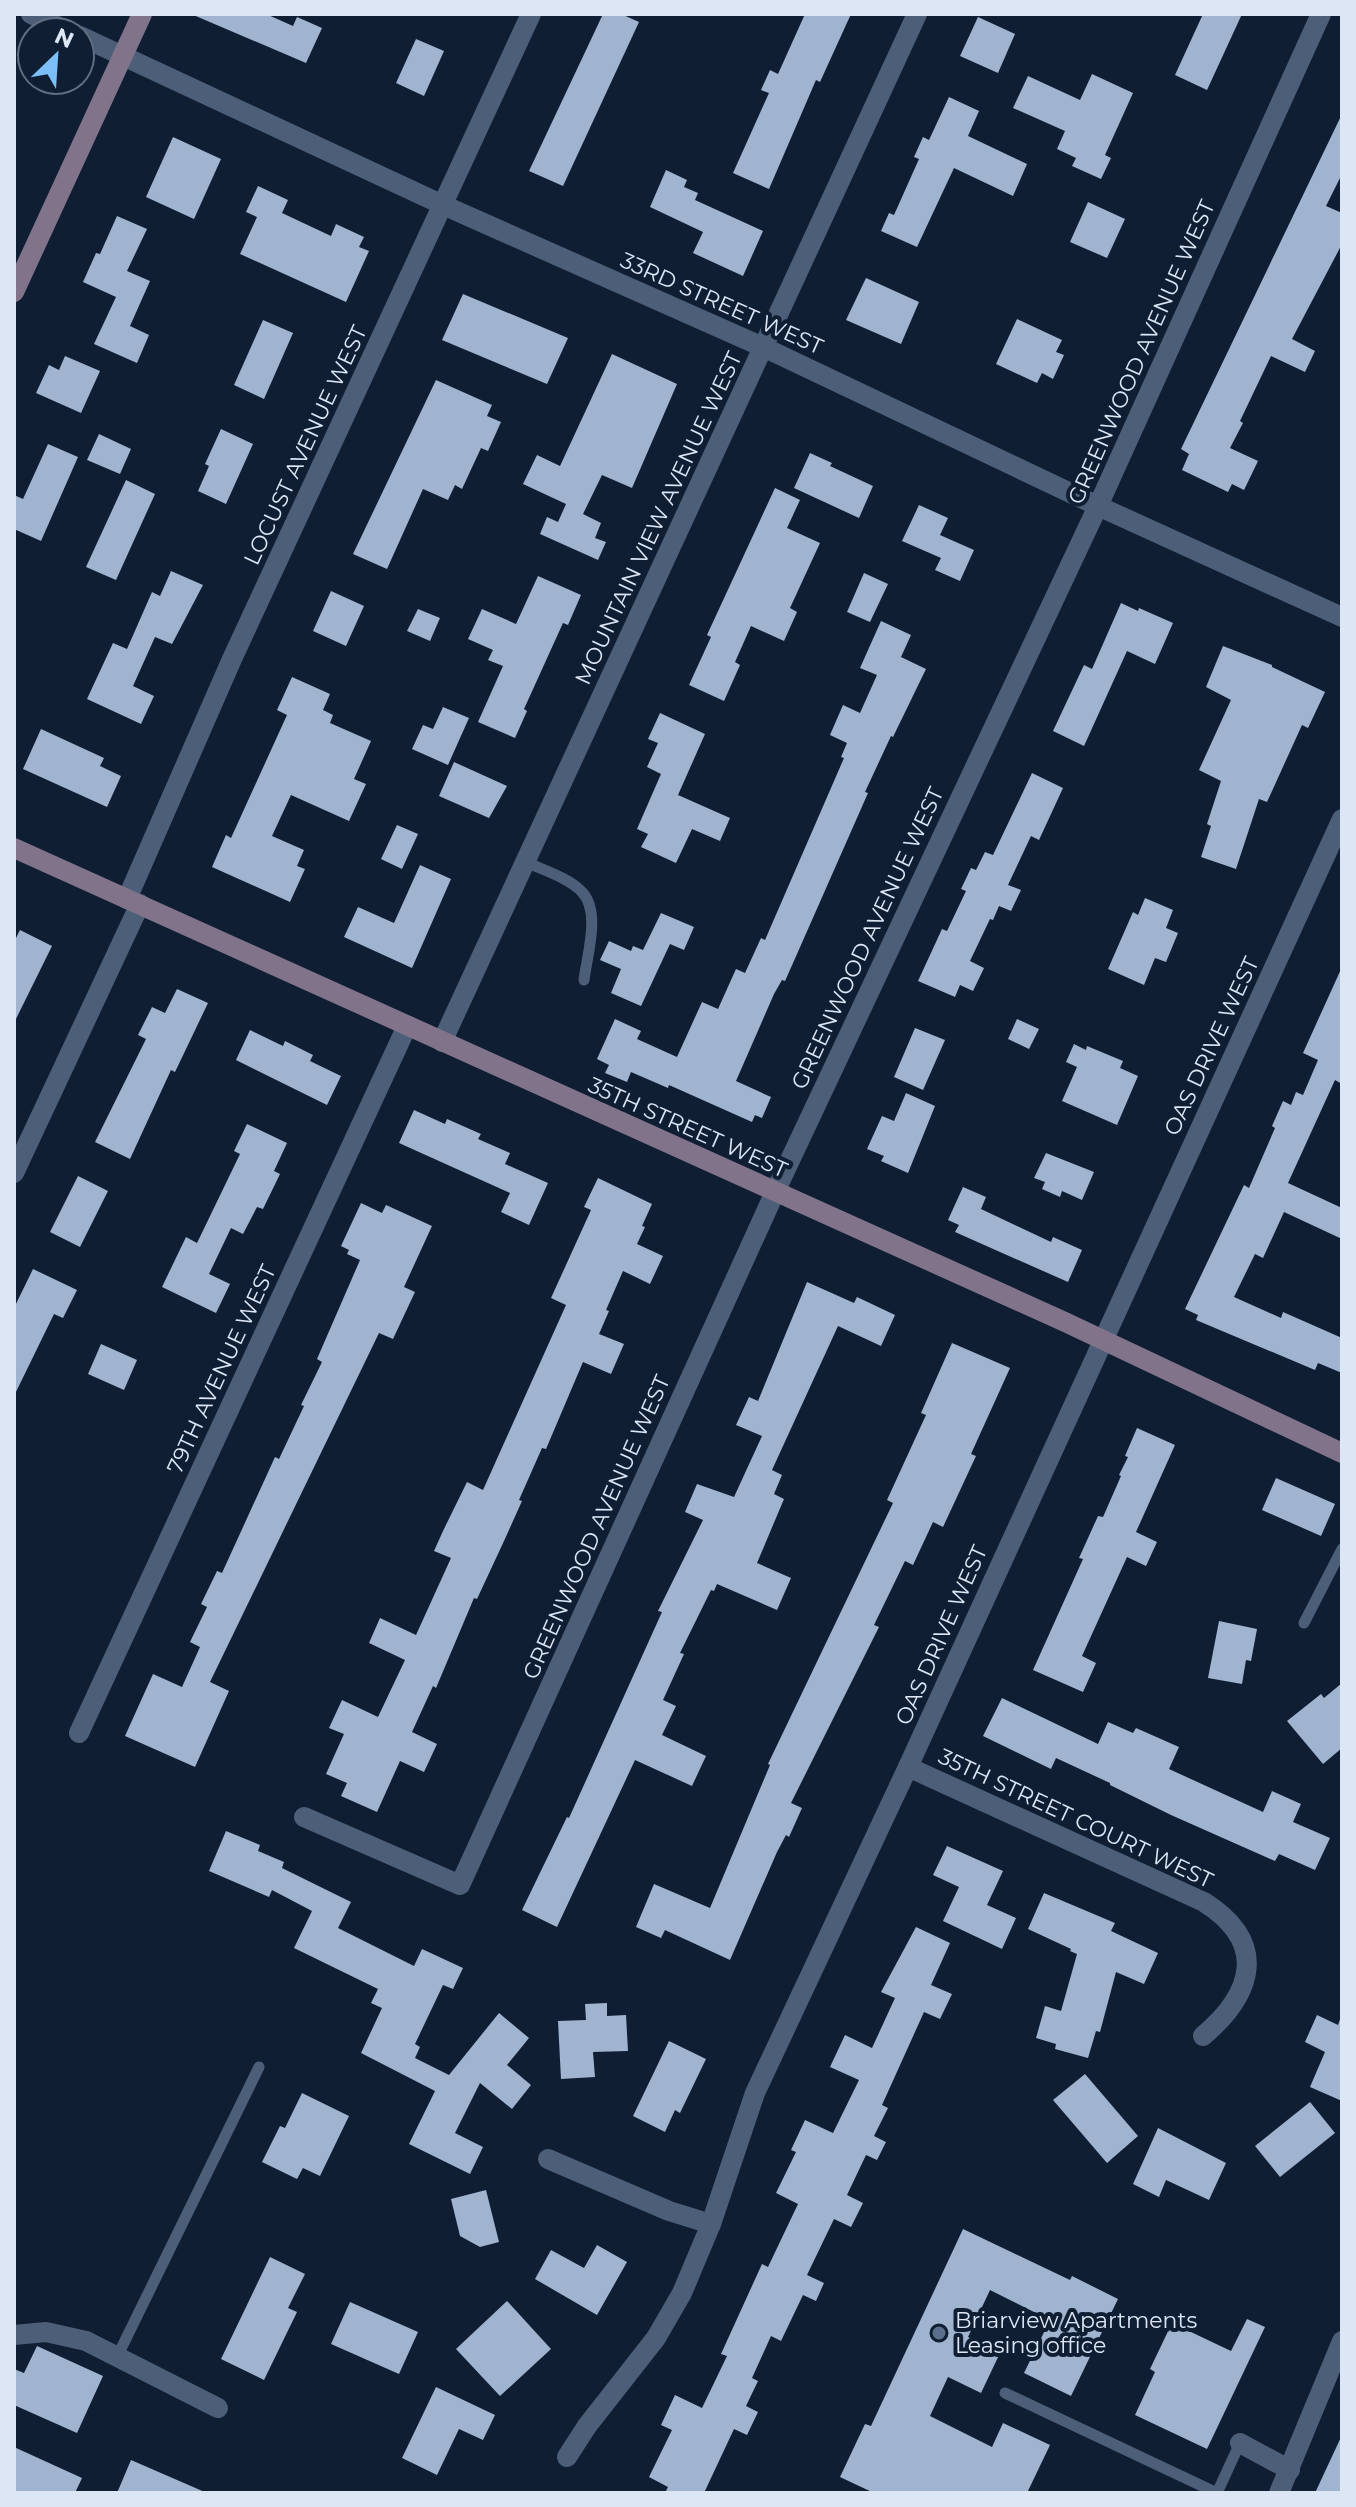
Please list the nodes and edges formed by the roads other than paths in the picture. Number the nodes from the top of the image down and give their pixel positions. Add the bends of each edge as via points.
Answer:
1 (142, 14) edge
2 (531, 14) edge
3 (917, 14) edge
4 (1321, 14) edge
5 (96, 43) edge
6 (123, 56) junction
7 (443, 205) junction
8 (14, 292) edge
9 (763, 347) junction
10 (1098, 506) junction
11 (1342, 617) edge
12 (1342, 819) edge
13 (14, 848) edge
14 (526, 862) junction
15 (134, 902) junction
16 (584, 980) dead end
17 (407, 1026) junction
18 (442, 1042) junction
19 (14, 1173) edge
20 (775, 1192) junction
21 (1101, 1342) junction
22 (1342, 1453) edge
23 (1342, 1549) edge
24 (1304, 1623) dead end
25 (79, 1733) dead end
26 (908, 1767) junction
27 (304, 1817) dead end
28 (1203, 2036) dead end
29 (259, 2067) dead end
30 (548, 2159) dead end
31 (711, 2224) junction
32 (14, 2335) edge
33 (1342, 2341) edge
34 (117, 2357) junction
35 (1005, 2393) dead end
36 (218, 2408) dead end
37 (1240, 2443) joint
38 (567, 2457) dead end
39 (1290, 2470) junction
40 (1279, 2493) edge

1 - 6 street
2 - 7 street, LOCUST AVENUE WEST
3 - 9 street, MOUNTAIN VIEW AVENUE WEST
4 - 10 street, GREENWOOD AVENUE WEST
5 - 6 street, 33RD STREET WEST
6 - 7 street, 33RD STREET WEST
6 - 8 street
7 - 9 street, 33RD STREET WEST
7 - 15 street, LOCUST AVENUE WEST via 238,645
9 - 10 street, 33RD STREET WEST
9 - 14 street, MOUNTAIN VIEW AVENUE WEST
10 - 11 street, 33RD STREET WEST
10 - 20 street, GREENWOOD AVENUE WEST
12 - 21 street, OAS DRIVE WEST
13 - 15 street, 35TH STREET WEST
14 - 16 lane via 570,883 591,906
14 - 18 street, MOUNTAIN VIEW AVENUE WEST
15 - 17 street, 35TH STREET WEST
15 - 19 street, LOCUST AVENUE WEST
17 - 18 street, 35TH STREET WEST
17 - 25 street, 79TH AVENUE WEST
18 - 20 street, 35TH STREET WEST
20 - 21 street, 35TH STREET WEST
20 - 27 street, GREENWOOD AVENUE WEST via 460,1885
21 - 22 street, 35TH STREET WEST
21 - 26 street, OAS DRIVE WEST
23 - 24 lane
26 - 28 street, 35TH STREET COURT WEST via 1204,1902 1227,1918 1245,1948 1244,1976 1229,2011
26 - 31 street, OAS DRIVE WEST via 755,2093
29 - 34 lane
30 - 31 street
31 - 38 street, OAS DRIVE WEST via 656,2338
32 - 34 street via 59,2334
33 - 39 street
34 - 36 street
35 - 37 lane via 1217,2493
37 - 39 street
39 - 40 street

